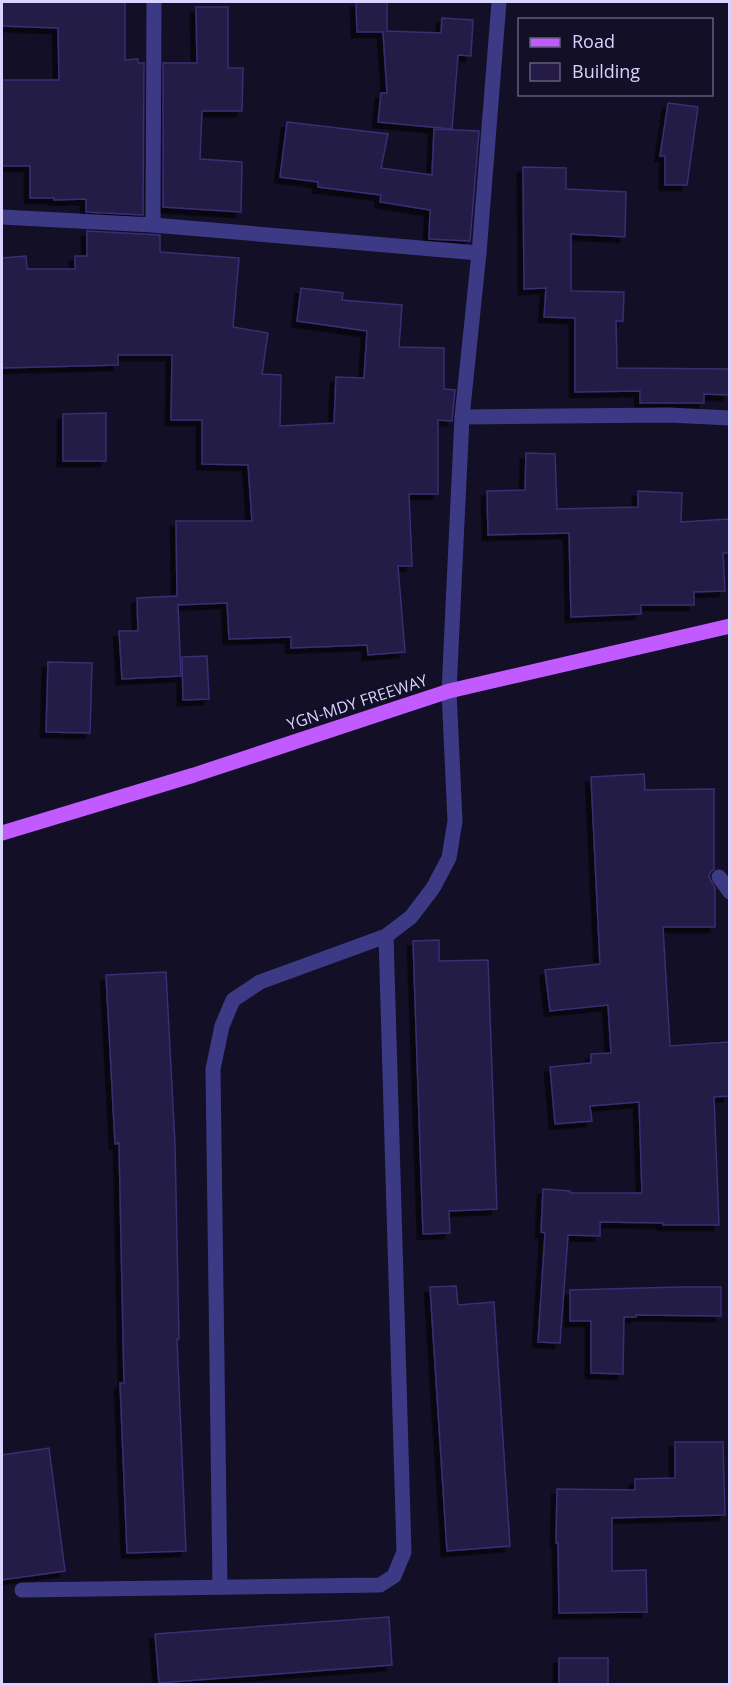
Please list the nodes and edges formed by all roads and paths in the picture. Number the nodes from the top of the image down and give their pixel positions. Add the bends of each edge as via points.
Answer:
1 (154, 2) edge
2 (499, 2) edge
3 (2, 217) edge
4 (153, 225) junction
5 (479, 253) junction
6 (462, 417) junction
7 (729, 418) edge
8 (729, 626) edge
9 (448, 691) junction
10 (2, 833) edge
11 (719, 877) dead end
12 (729, 892) edge
13 (386, 936) junction
14 (220, 1587) junction
15 (22, 1590) dead end

1 - 4 street
2 - 5 street
3 - 4 street
4 - 5 street
5 - 6 street
6 - 7 street
6 - 9 street
8 - 9 main road, YGN-MDY FREEWAY
9 - 10 main road, YGN-MDY FREEWAY
9 - 13 street via 455,821 448,858 433,888 411,917
11 - 12 street
13 - 14 street via 260,982 233,1000 222,1026 213,1069
13 - 14 street via 404,1552 394,1576 380,1585
14 - 15 street

